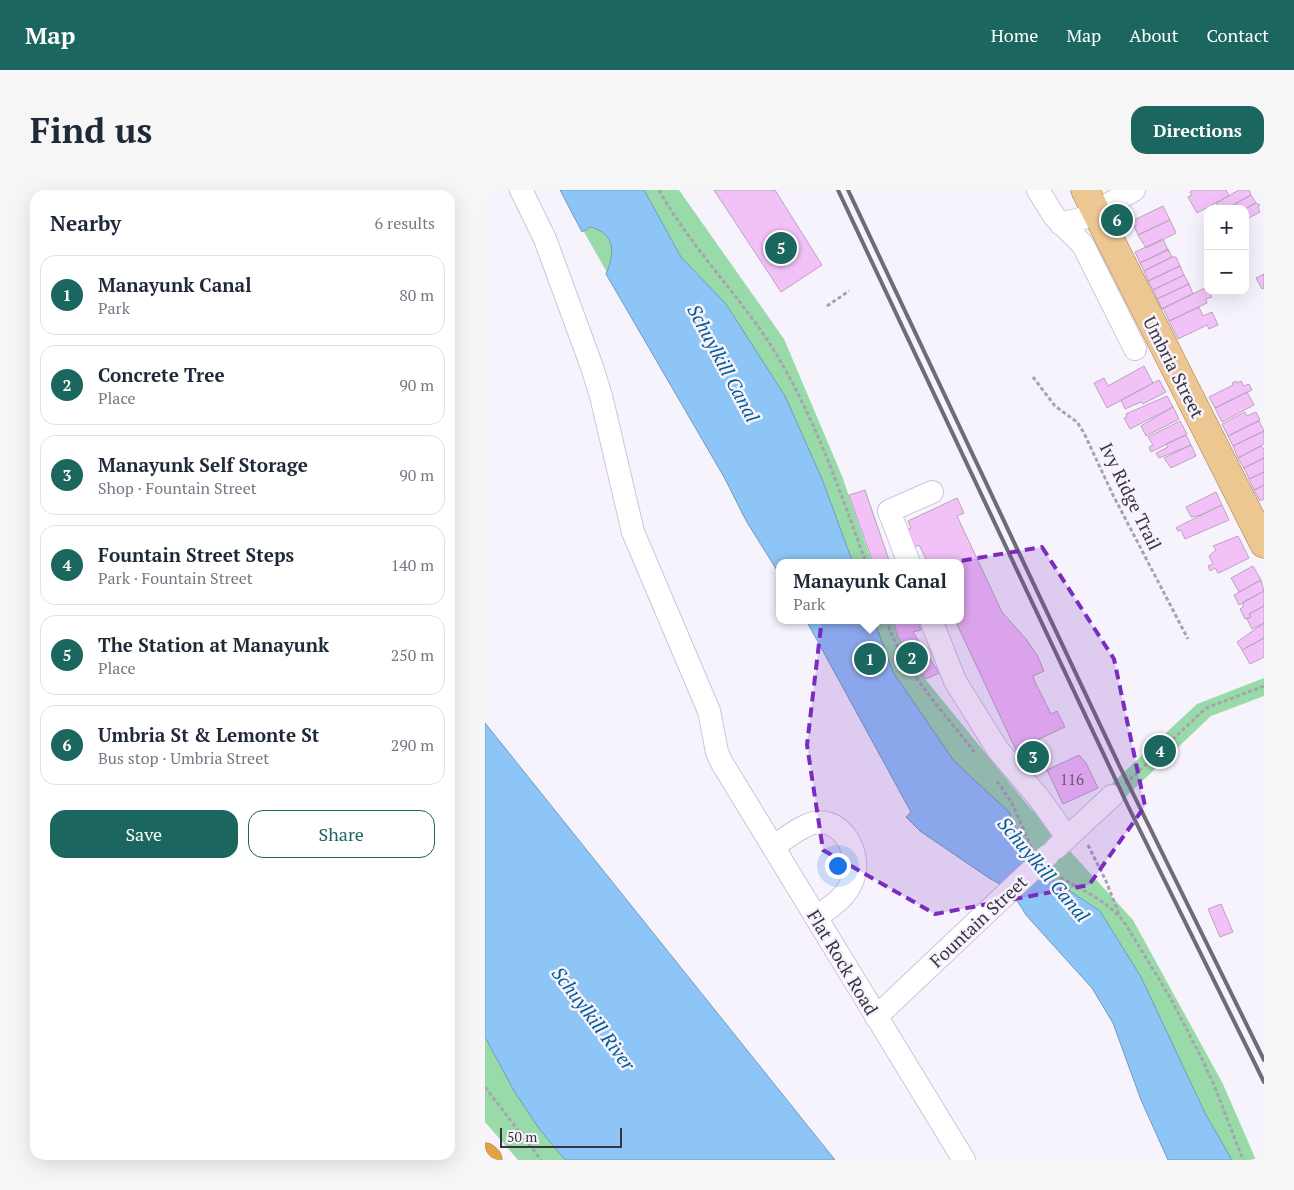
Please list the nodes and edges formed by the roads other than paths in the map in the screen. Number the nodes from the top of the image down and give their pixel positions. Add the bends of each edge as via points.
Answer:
1 (521, 190) edge
2 (1038, 190) edge
3 (1134, 190) edge
4 (1091, 201) edge
5 (1061, 224) junction
6 (1135, 349) dead end
7 (932, 492) dead end
8 (1264, 544) edge
9 (907, 559) edge
10 (933, 624) edge
11 (1112, 796) dead end
12 (1074, 831) junction
13 (773, 847) junction
14 (816, 917) junction
15 (876, 1017) junction
16 (485, 1157) edge
17 (488, 1160) edge
18 (964, 1160) edge

1 - 13 street, Flat Rock Road via 545,239 592,367 633,532 709,711 717,752
2 - 5 street
3 - 4 street
4 - 5 street via 1075,221
4 - 8 main road, Umbria Street
5 - 6 street via 1083,246
7 - 9 street via 889,511
10 - 12 street via 955,681 998,750 1039,798
11 - 12 street, Fountain Street
12 - 15 street, Fountain Street, bridge
13 - 14 street, Flat Rock Road
13 - 14 street via 816,822 831,826 848,838 856,860 853,881 839,901
14 - 15 street, Flat Rock Road
15 - 18 street, Flat Rock Road
16 - 17 highway

